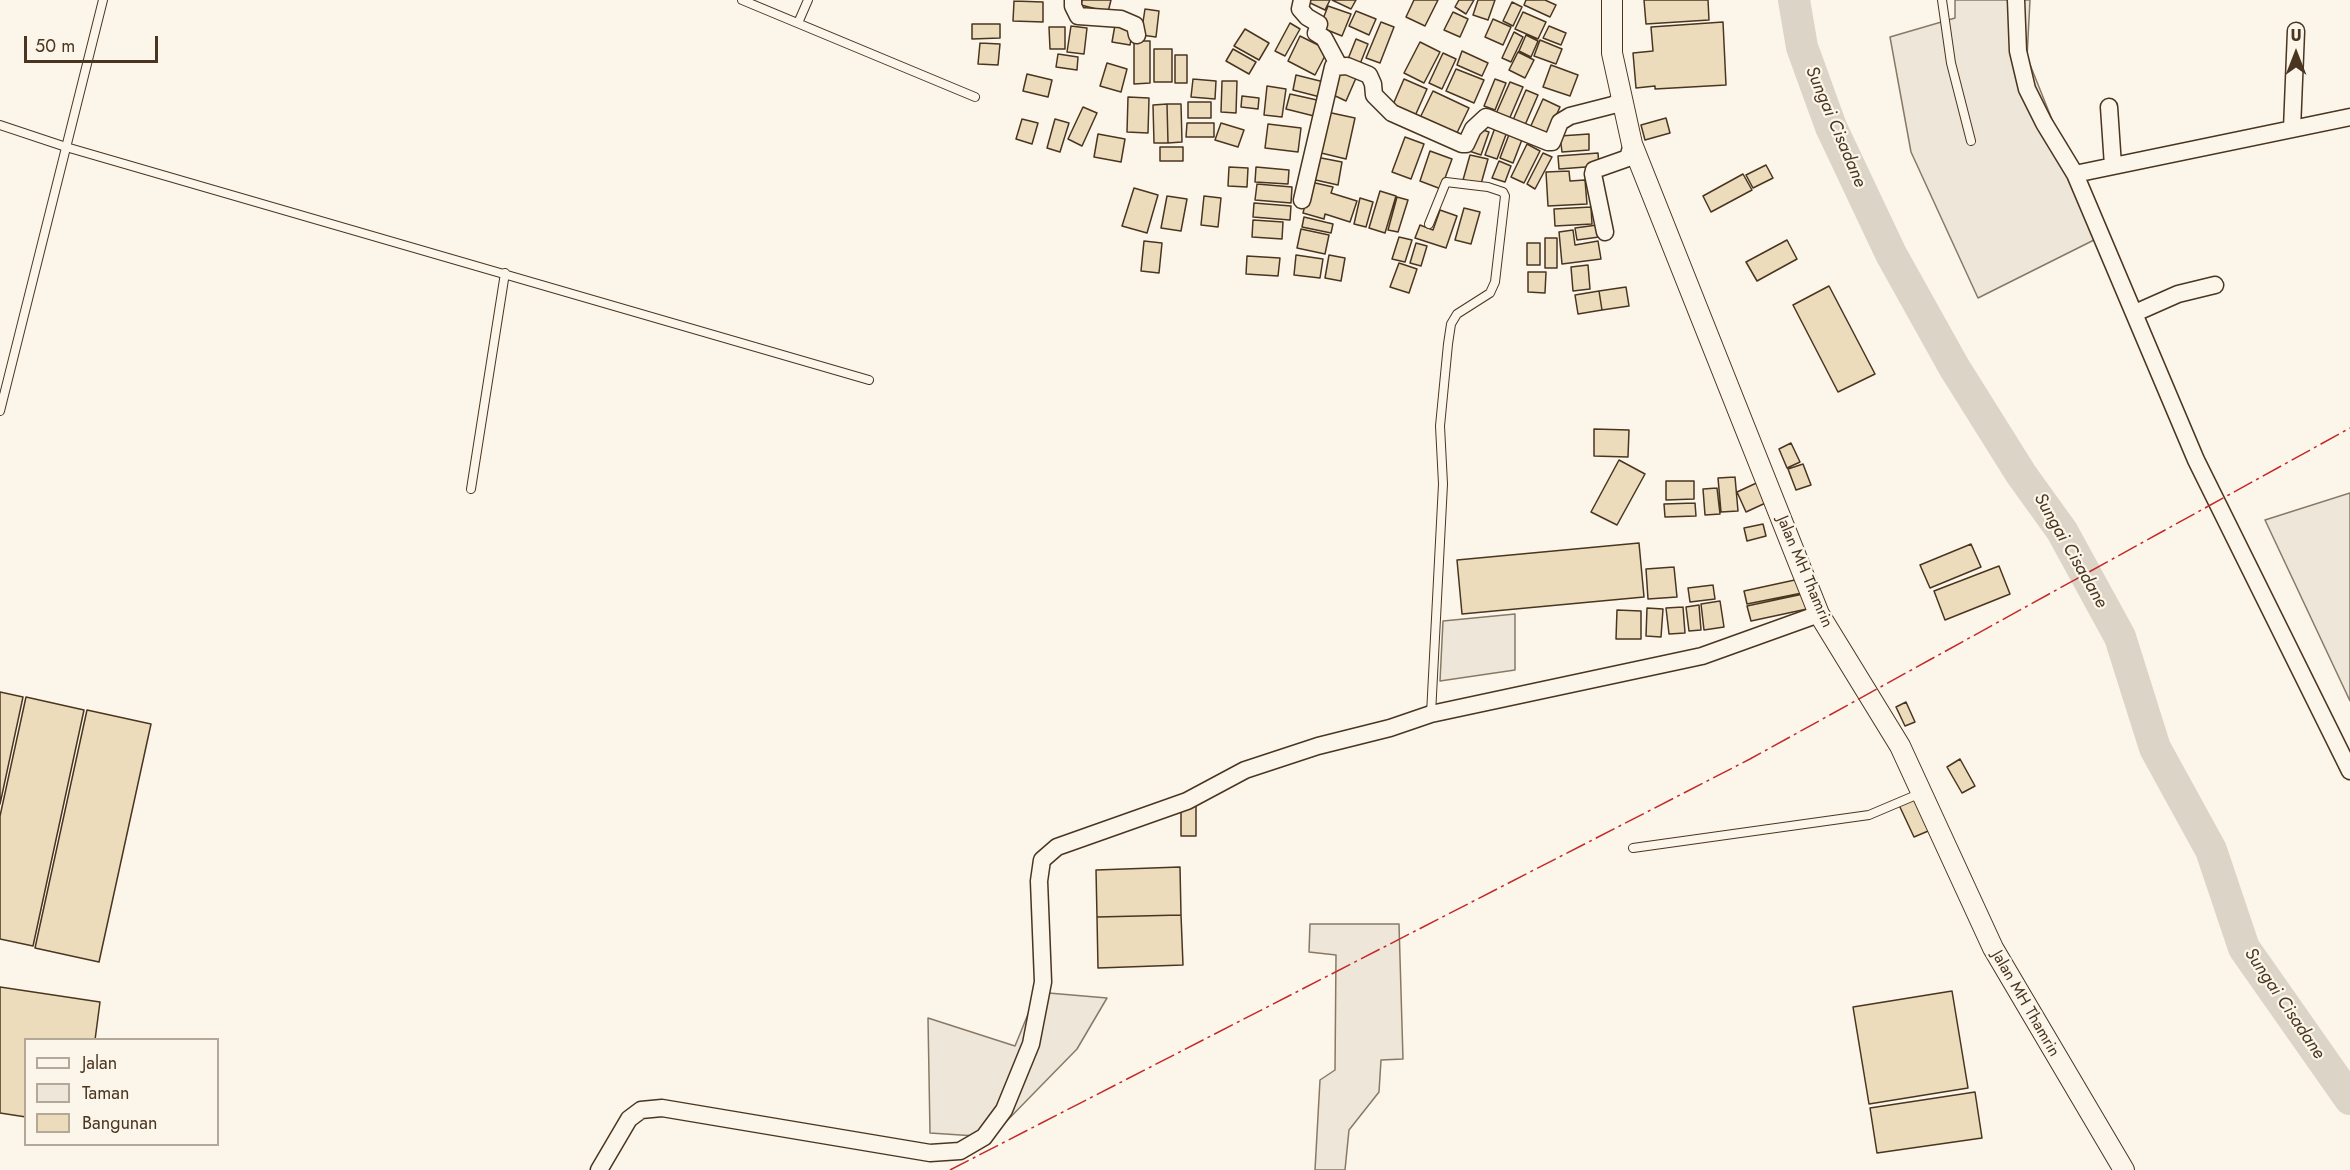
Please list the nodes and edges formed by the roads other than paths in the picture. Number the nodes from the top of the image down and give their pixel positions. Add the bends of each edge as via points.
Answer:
1 (103, 0) edge
2 (742, 0) edge
3 (808, 0) edge
4 (1073, 0) edge
5 (1302, 0) edge
6 (1612, 0) edge
7 (1942, 0) edge
8 (2016, 0) edge
9 (798, 23) junction
10 (2296, 31) dead end
11 (1137, 35) dead end
12 (1338, 66) junction
13 (975, 97) dead end
14 (1617, 103) junction
15 (2109, 107) dead end
16 (2350, 117) edge
17 (0, 125) edge
18 (2292, 129) junction
19 (1971, 141) dead end
20 (66, 147) junction
21 (1630, 151) junction
22 (2113, 166) junction
23 (2075, 174) junction
24 (1302, 200) dead end
25 (1429, 224) dead end
26 (1605, 232) dead end
27 (505, 273) junction
28 (2215, 285) dead end
29 (2135, 313) junction
30 (868, 380) dead end
31 (0, 411) edge
32 (471, 489) dead end
33 (1819, 614) junction
34 (1431, 714) junction
35 (2350, 771) edge
36 (1921, 793) junction
37 (1633, 848) dead end
38 (599, 1170) edge
39 (2124, 1170) edge

1 - 20 lane
2 - 9 lane
3 - 9 lane
4 - 11 street via 1078,16 1121,20 1135,25
5 - 12 street via 1300,9 1319,24 1316,33 1324,38
6 - 14 street, Jalan MH Thamrin
7 - 19 lane
8 - 23 street via 2019,51 2027,89
9 - 13 lane
10 - 18 street
12 - 14 street via 1369,75 1374,95 1392,113 1462,144 1486,117 1552,142 1560,122
12 - 24 street via 1333,68 1326,87
14 - 21 street, Jalan MH Thamrin
15 - 22 street
16 - 18 street
17 - 20 lane
18 - 22 street
20 - 27 lane
20 - 31 lane
21 - 26 street via 1594,170
21 - 33 street, Jalan MH Thamrin
22 - 23 street
23 - 29 street
25 - 34 lane via 1446,182 1488,187 1505,196 1495,282 1490,293 1457,314 1448,344 1440,426 1443,484
27 - 30 lane
27 - 32 lane
28 - 29 street via 2178,294
29 - 35 street via 2196,460
33 - 34 street via 1702,656
33 - 36 street, Jalan MH Thamrin via 1900,746
34 - 38 street via 1245,770 1187,801 1057,847 1042,860 1039,881 1043,982 1031,1044 1004,1110 984,1137 960,1151 930,1153 662,1108 641,1110 629,1119
36 - 37 lane via 1869,815
36 - 39 street, Jalan MH Thamrin via 1993,948

